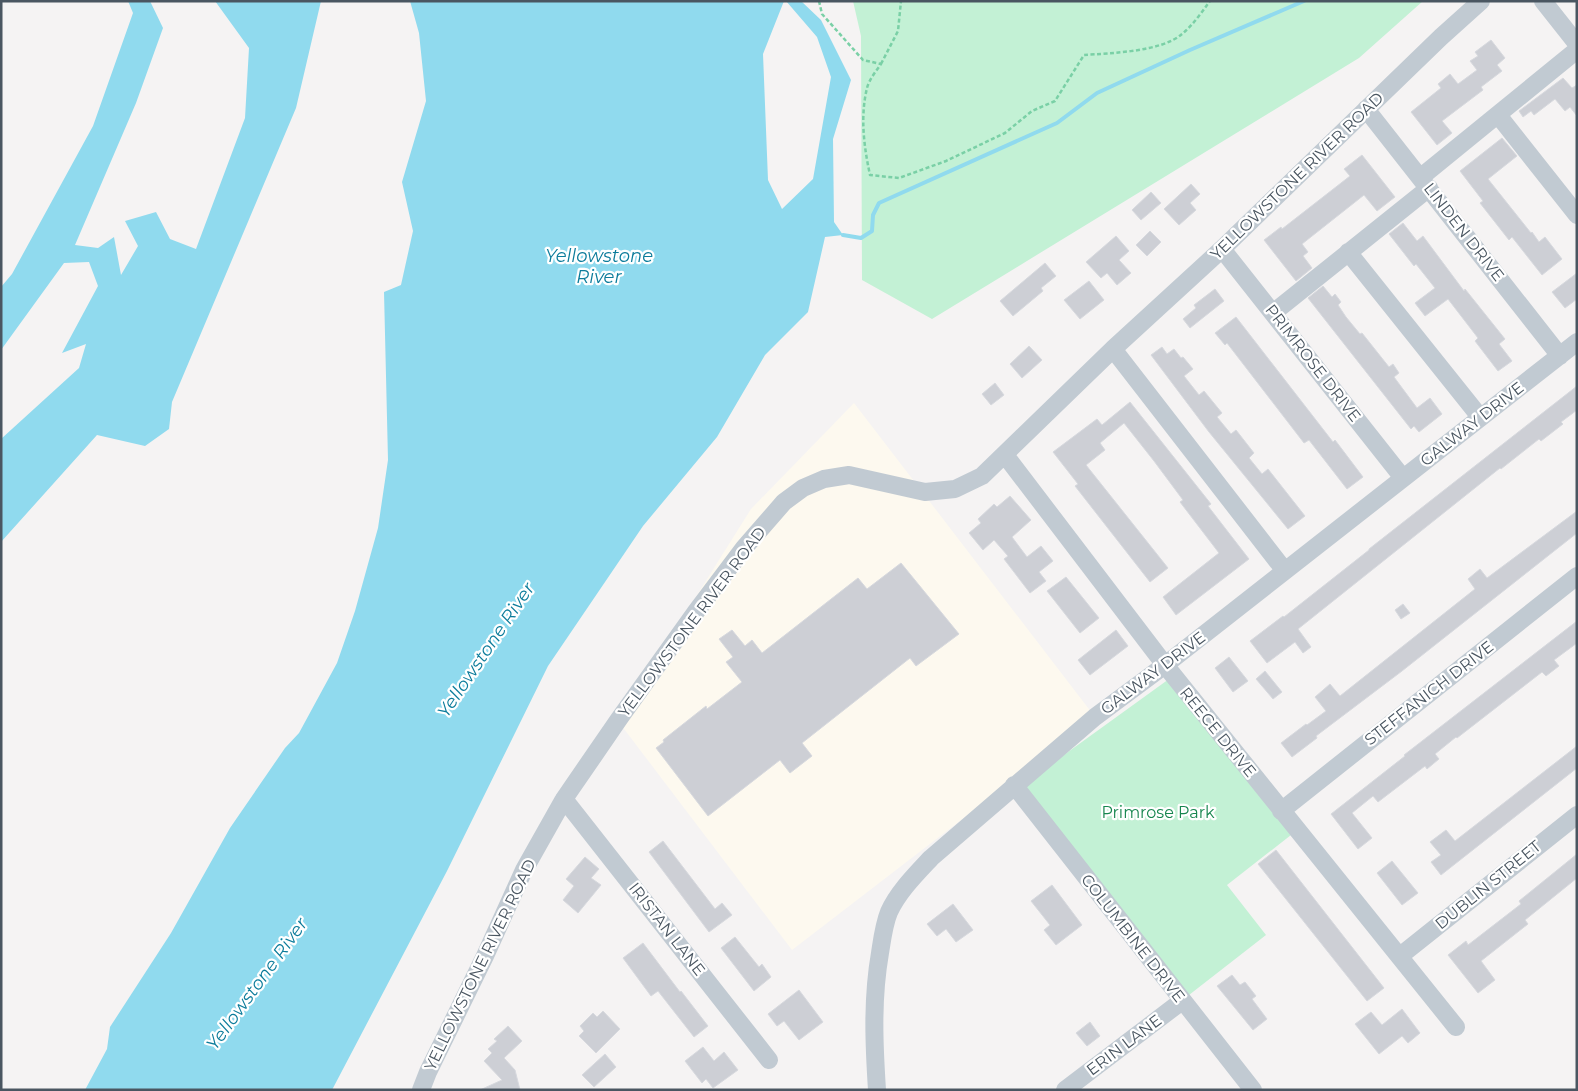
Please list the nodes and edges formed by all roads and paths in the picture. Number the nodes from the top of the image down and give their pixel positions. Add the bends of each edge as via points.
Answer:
1 (819, 1) edge
2 (901, 1) edge
3 (1210, 1) edge
4 (1481, 1) edge
5 (1543, 1) edge
6 (1577, 44) edge
7 (1577, 50) edge
8 (880, 64) junction
9 (1366, 109) junction
10 (1498, 115) junction
11 (1425, 182) junction
12 (1577, 215) edge
13 (1222, 249) junction
14 (1348, 252) junction
15 (1273, 312) junction
16 (1577, 342) edge
17 (1113, 349) junction
18 (1560, 356) junction
19 (1480, 418) junction
20 (1005, 456) junction
21 (1403, 478) junction
22 (1286, 571) junction
23 (1577, 576) edge
24 (1165, 665) junction
25 (1014, 785) junction
26 (564, 799) junction
27 (1281, 811) junction
28 (1577, 815) edge
29 (1400, 956) junction
30 (1182, 1001) junction
31 (1456, 1027) dead end
32 (769, 1060) dead end
33 (422, 1090) edge
34 (877, 1090) edge
35 (1065, 1090) edge
36 (1253, 1090) edge

1 - 8 path via 822,14 863,60
2 - 8 path via 898,31
3 - 8 path via 1182,35 1134,51 1084,55 1055,101 1032,111 1005,133 946,161 899,178 870,175 865,151 863,122 867,87
4 - 9 street, YELLOWSTONE RIVER ROAD
5 - 6 street
7 - 10 street
9 - 11 street, LINDEN DRIVE
9 - 13 street, YELLOWSTONE RIVER ROAD
10 - 11 street
10 - 12 street
11 - 14 street
11 - 18 street, LINDEN DRIVE
13 - 15 street, PRIMROSE DRIVE
13 - 17 street, YELLOWSTONE RIVER ROAD
14 - 15 street
14 - 19 street
15 - 21 street, PRIMROSE DRIVE
16 - 18 street, GALWAY DRIVE
17 - 20 street, YELLOWSTONE RIVER ROAD
17 - 22 street
18 - 19 street, GALWAY DRIVE
19 - 21 street, GALWAY DRIVE
20 - 24 street, REECE DRIVE
20 - 26 street, YELLOWSTONE RIVER ROAD via 982,476 955,489 925,492 849,475 824,479 803,488 784,502 695,613
21 - 22 street, GALWAY DRIVE
22 - 24 street, GALWAY DRIVE
23 - 27 street, STEFFANICH DRIVE
24 - 25 street, GALWAY DRIVE via 1095,717
24 - 27 street, REECE DRIVE
25 - 30 street, COLUMBINE DRIVE
25 - 34 street, GALWAY DRIVE via 930,858 909,881 889,912 875,985
26 - 32 street, IRISTAN LANE
26 - 33 street, YELLOWSTONE RIVER ROAD via 524,870
27 - 29 street, REECE DRIVE
28 - 29 street, DUBLIN STREET
29 - 31 street, REECE DRIVE
30 - 35 street, ERIN LANE
30 - 36 street, COLUMBINE DRIVE

